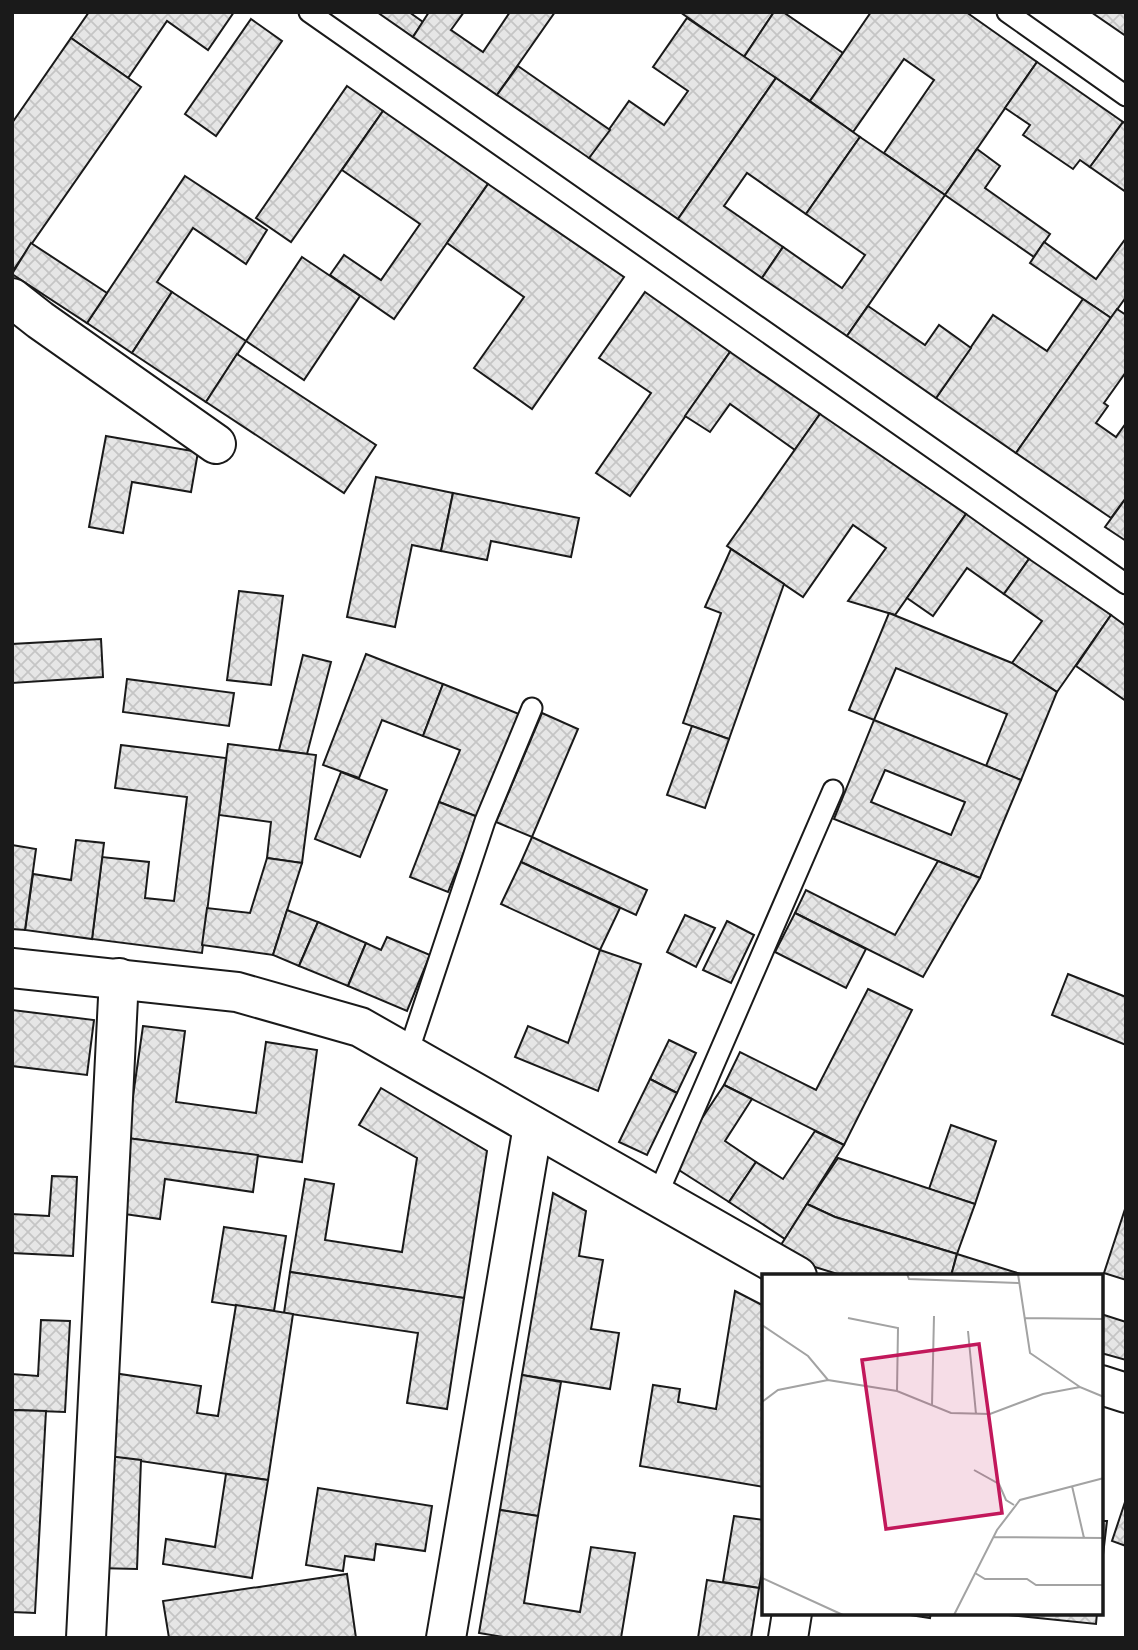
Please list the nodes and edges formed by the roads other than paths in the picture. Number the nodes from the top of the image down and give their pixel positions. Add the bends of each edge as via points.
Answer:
1 (309, 12) edge
2 (1007, 12) edge
3 (1126, 96) edge
4 (12, 298) edge
5 (216, 444) dead end
6 (1126, 584) edge
7 (532, 708) dead end
8 (833, 790) dead end
9 (12, 968) edge
10 (120, 978) junction
11 (407, 1056) junction
12 (533, 1126) junction
13 (657, 1196) junction
14 (794, 1274) edge
15 (1103, 1386) edge
16 (1126, 1393) edge
17 (792, 1615) edge
18 (86, 1638) edge
19 (446, 1638) edge
20 (788, 1638) edge

1 - 6 lane
2 - 3 lane
4 - 5 street
7 - 11 lane via 485,821
8 - 13 lane
9 - 10 street
10 - 11 street via 237,992 360,1027
10 - 18 street
11 - 12 street
12 - 13 street
12 - 19 street
13 - 14 street
15 - 16 street
17 - 20 street

